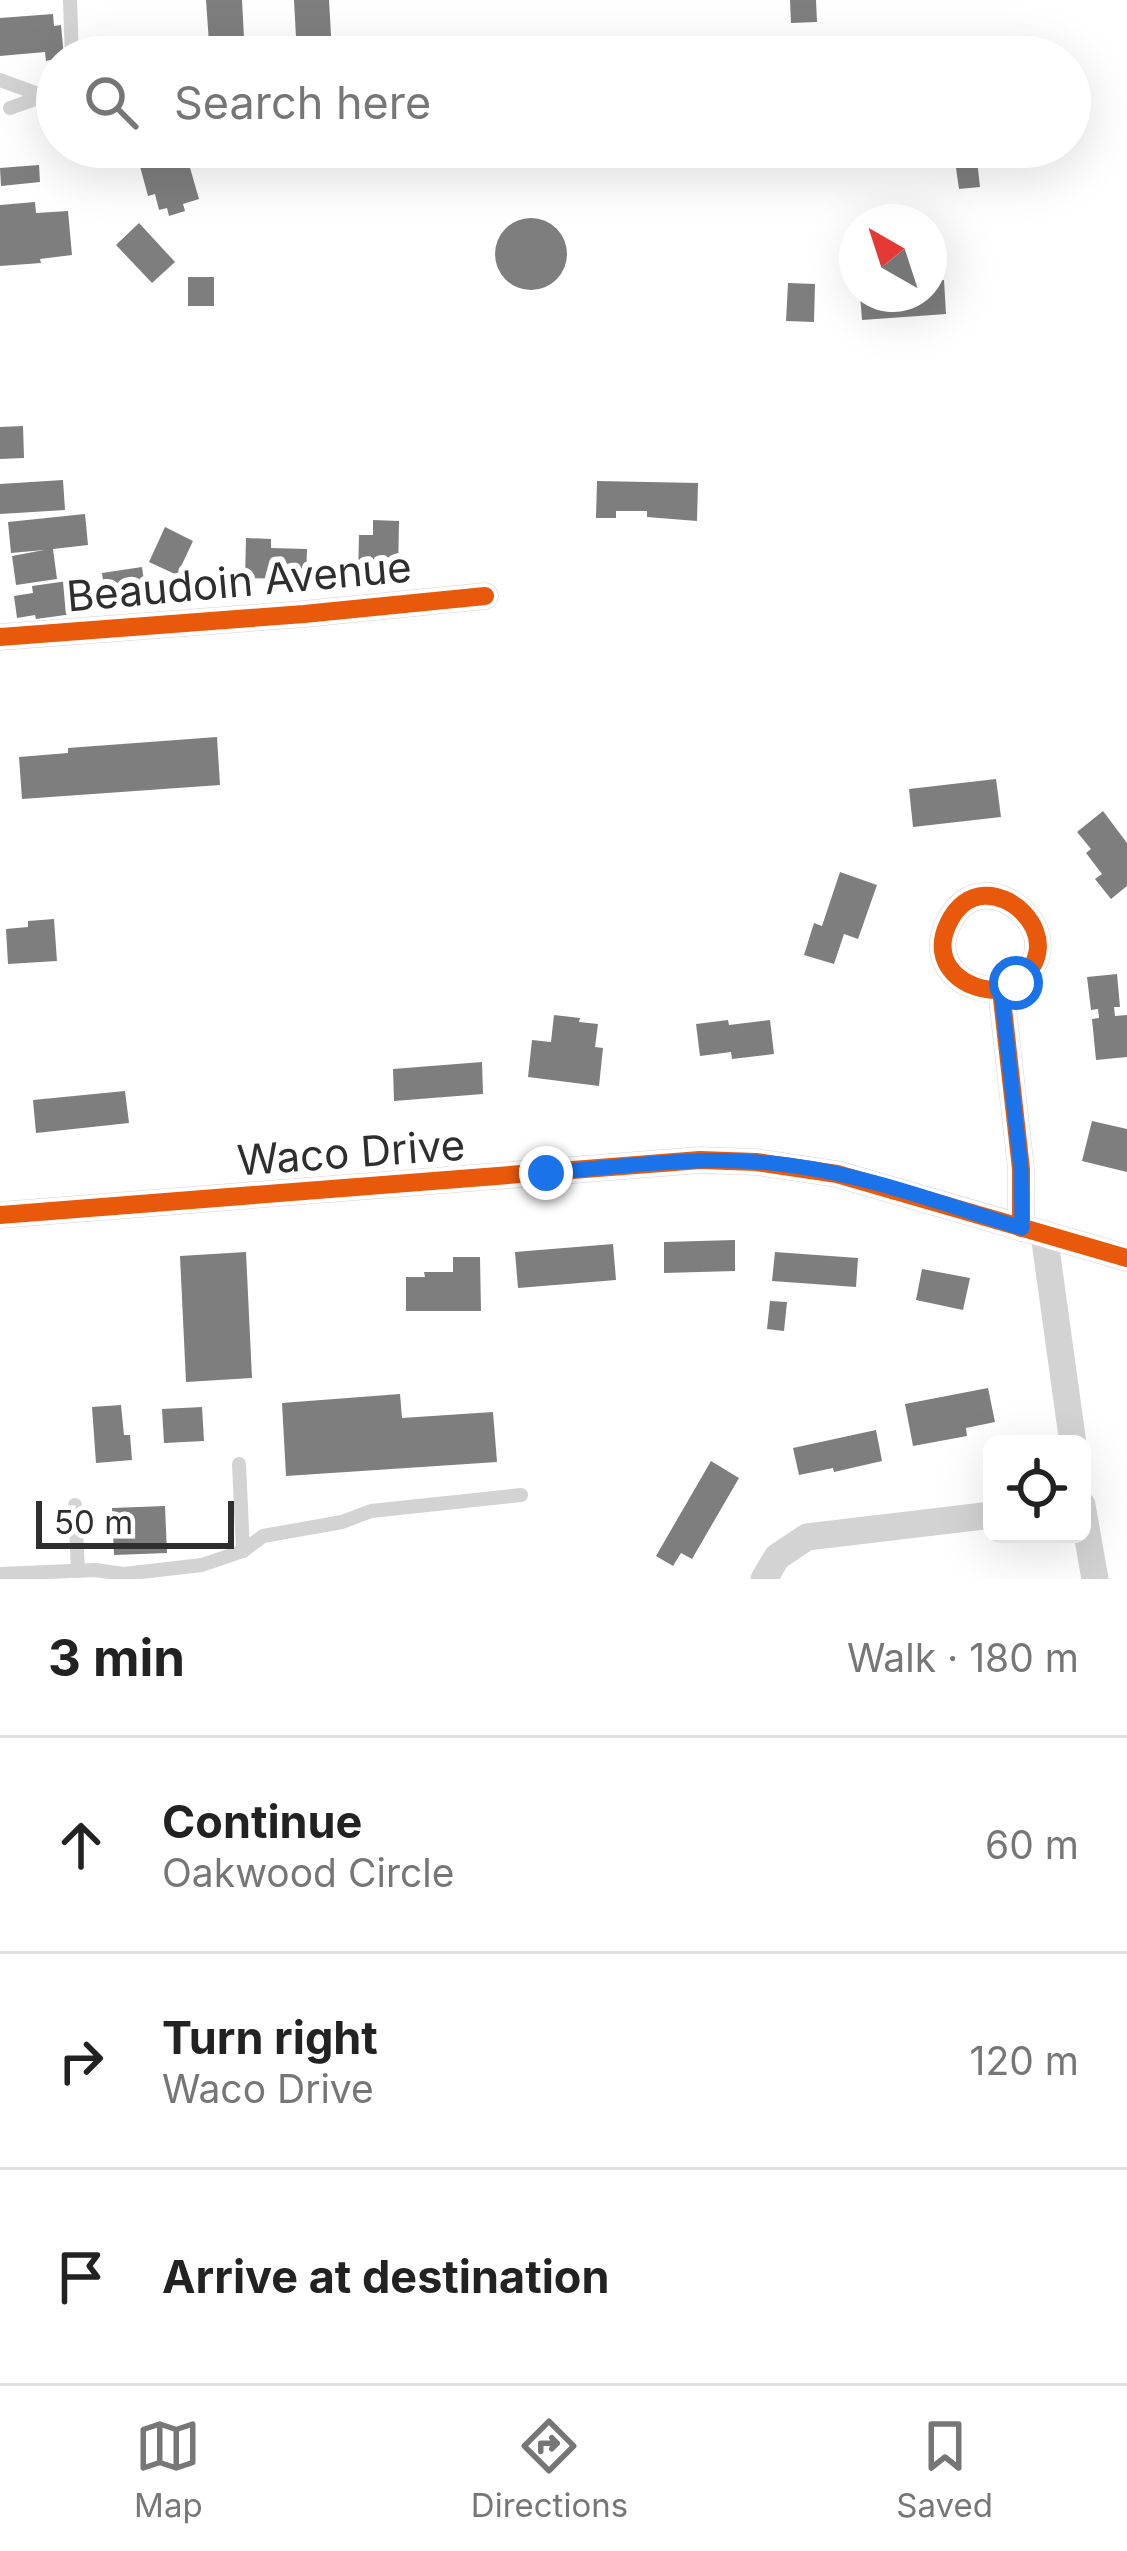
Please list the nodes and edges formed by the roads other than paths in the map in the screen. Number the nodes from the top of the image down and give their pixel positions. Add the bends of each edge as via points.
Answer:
1 (70, 0) edge
2 (71, 36) edge
3 (0, 80) edge
4 (36, 88) edge
5 (36, 98) edge
6 (10, 108) dead end
7 (485, 596) dead end
8 (0, 638) edge
9 (1001, 990) dead end
10 (0, 1215) edge
11 (1033, 1231) junction
12 (1127, 1258) edge
13 (1071, 1435) edge
14 (238, 1464) dead end
15 (521, 1495) dead end
16 (74, 1505) dead end
17 (983, 1516) edge
18 (1089, 1543) edge
19 (243, 1551) junction
20 (78, 1571) junction
21 (0, 1574) edge
22 (764, 1579) edge
23 (1095, 1579) edge

1 - 2 lane
3 - 4 lane
5 - 6 lane
7 - 8 street, Beaudoin Avenue
9 - 11 street
10 - 11 street, Waco Drive via 700,1160 837,1174
11 - 12 street, Waco Drive
11 - 13 street
14 - 19 lane
15 - 19 lane via 371,1511 262,1536
16 - 20 lane
17 - 22 street via 807,1537 777,1557
18 - 23 street
19 - 20 lane via 202,1565
20 - 21 lane

